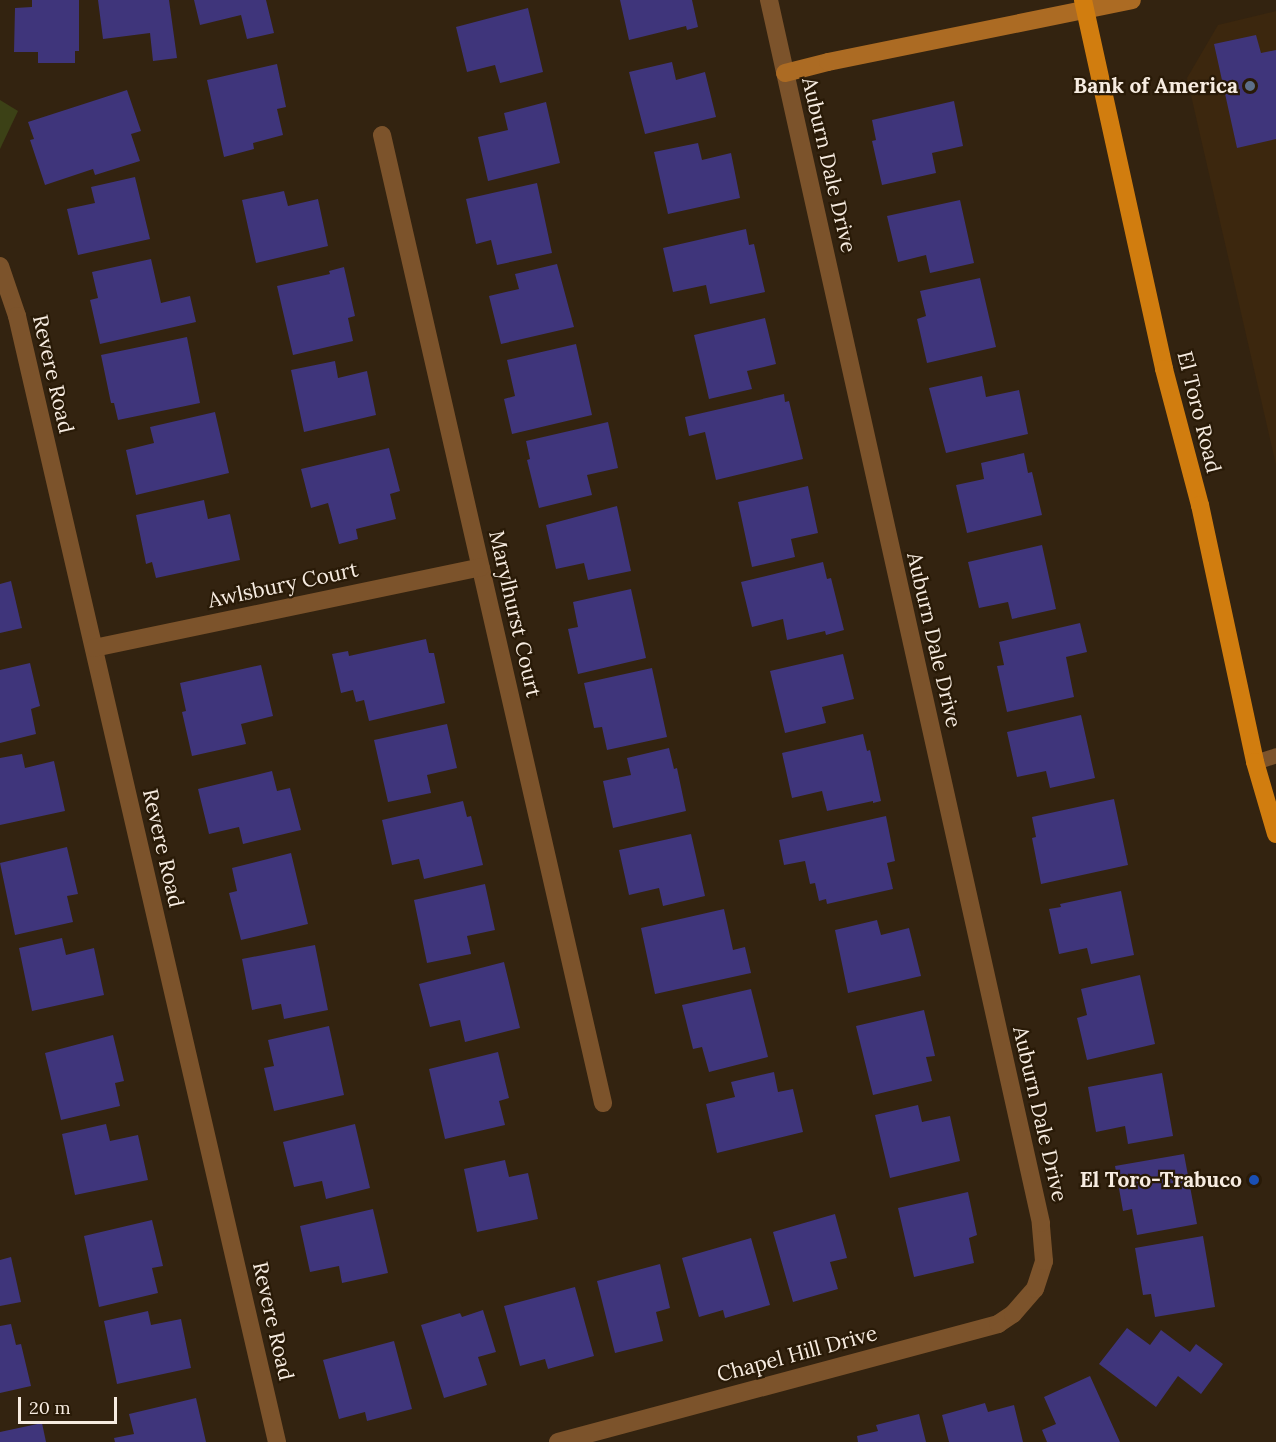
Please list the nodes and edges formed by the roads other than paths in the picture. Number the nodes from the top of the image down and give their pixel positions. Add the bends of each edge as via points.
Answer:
1 (769, 0) edge
2 (1132, 0) edge
3 (1084, 4) edge
4 (785, 73) junction
5 (382, 135) dead end
6 (0, 266) edge
7 (481, 567) junction
8 (94, 648) junction
9 (1276, 755) edge
10 (1254, 762) junction
11 (1276, 834) edge
12 (603, 1103) dead end
13 (1035, 1289) joint
14 (277, 1442) edge
15 (558, 1442) edge

1 - 4 street, Auburn Dale Drive
2 - 3 street
3 - 4 street
3 - 10 main road, El Toro Road via 1164,369 1200,505
4 - 13 street, Auburn Dale Drive via 1041,1223 1044,1261
5 - 7 street, Marylhurst Court
6 - 8 street, Revere Road via 17,316
7 - 8 street, Awlsbury Court
7 - 12 street, Marylhurst Court
8 - 14 street, Revere Road
9 - 10 lane
10 - 11 main road, El Toro Road
13 - 15 street, Chapel Hill Drive via 1013,1314 998,1324

